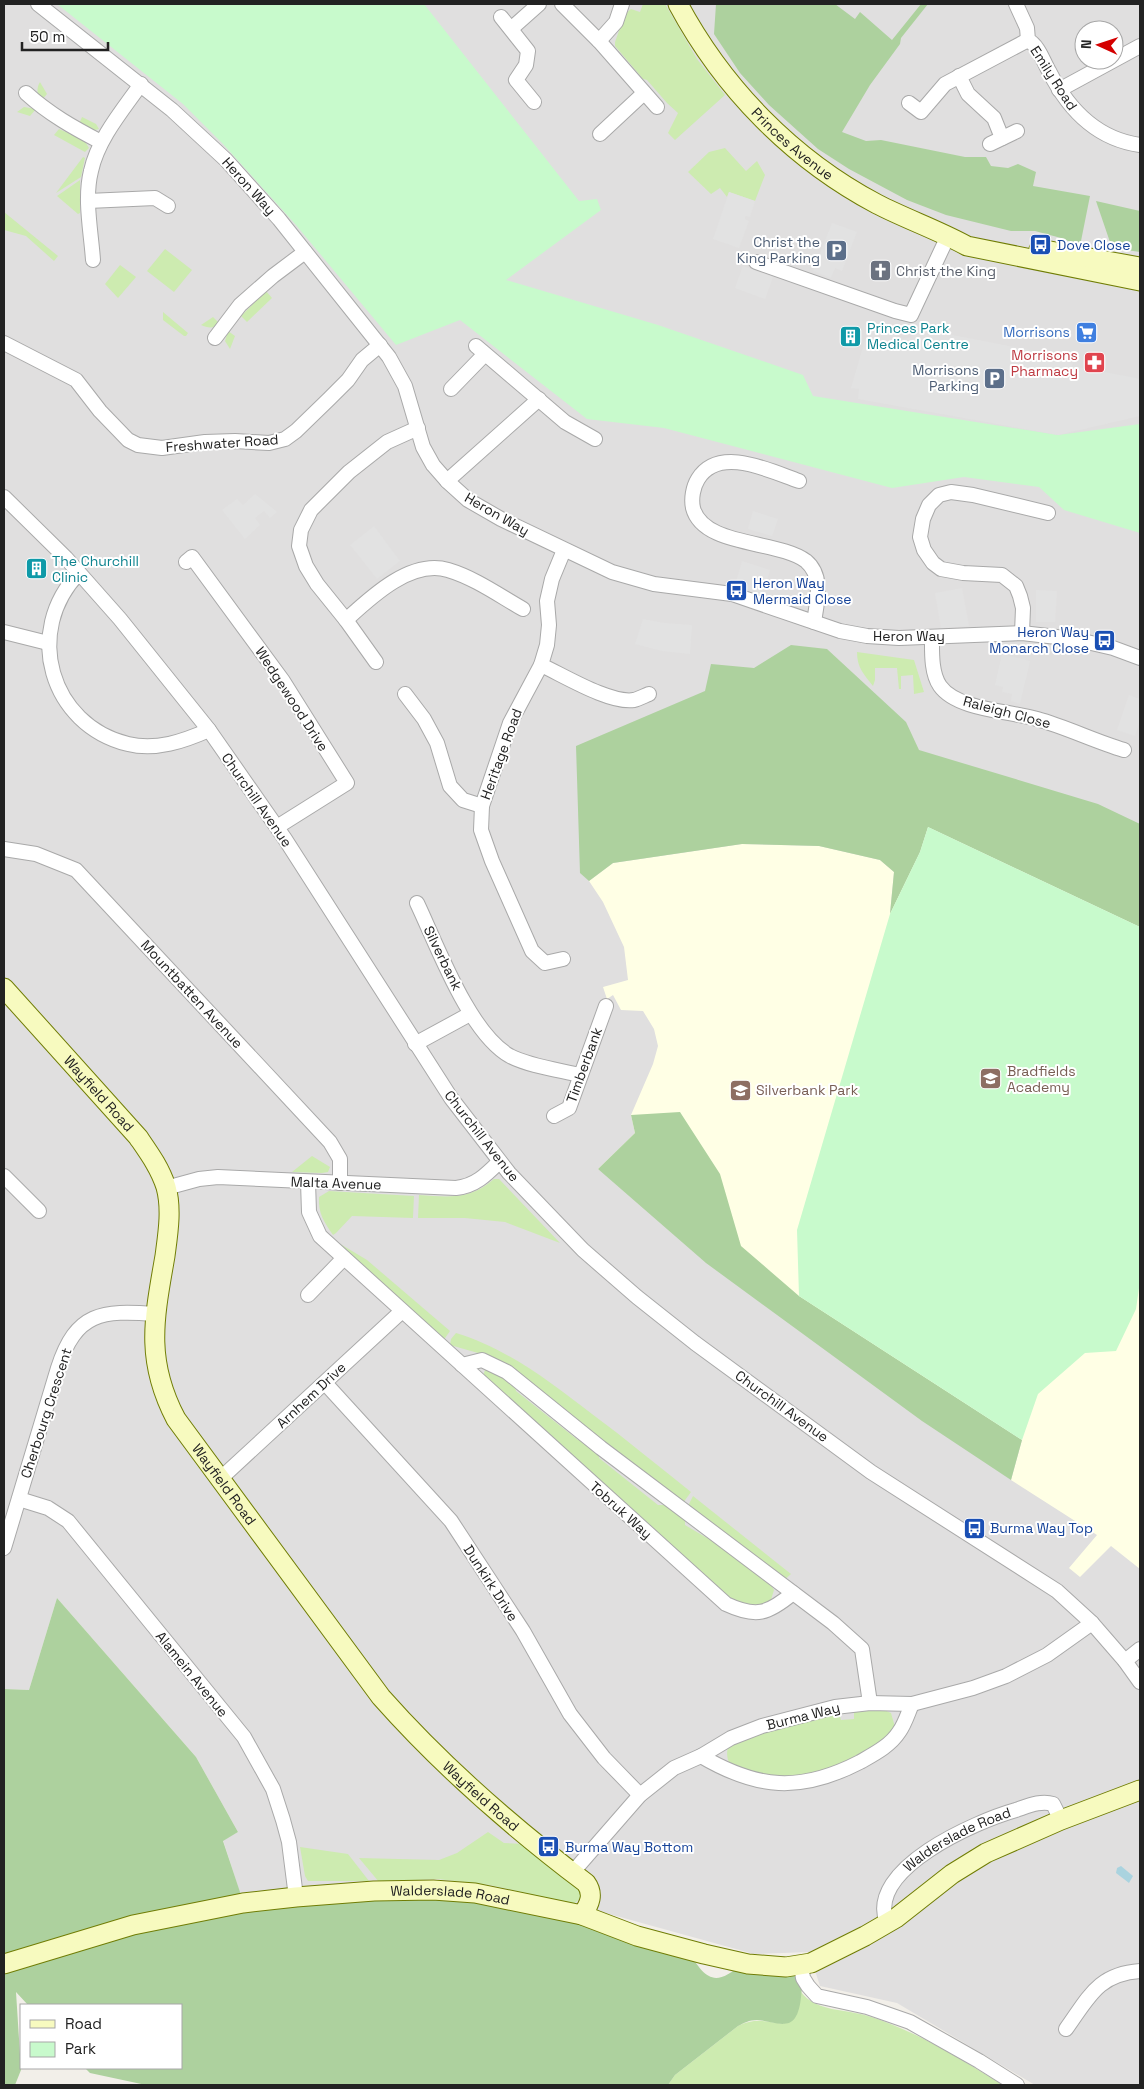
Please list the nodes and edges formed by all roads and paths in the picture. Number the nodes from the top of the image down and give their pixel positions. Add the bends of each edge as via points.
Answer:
1 (38, 4) edge
2 (539, 4) edge
3 (562, 4) edge
4 (622, 4) edge
5 (678, 4) edge
6 (1016, 4) edge
7 (501, 17) dead end
8 (512, 28) junction
9 (1028, 40) junction
10 (599, 41) junction
11 (1140, 46) edge
12 (959, 76) junction
13 (141, 84) junction
14 (1059, 90) junction
15 (26, 92) dead end
16 (644, 93) junction
17 (534, 102) dead end
18 (909, 103) dead end
19 (656, 107) dead end
20 (1017, 131) dead end
21 (600, 134) dead end
22 (101, 142) junction
23 (1140, 145) edge
24 (88, 201) junction
25 (168, 206) dead end
26 (948, 236) junction
27 (305, 252) junction
28 (93, 260) dead end
29 (756, 262) dead end
30 (1140, 267) edge
31 (1140, 280) edge
32 (215, 338) dead end
33 (4, 343) edge
34 (380, 345) junction
35 (451, 389) dead end
36 (539, 399) junction
37 (418, 428) junction
38 (595, 439) dead end
39 (446, 481) junction
40 (799, 481) dead end
41 (4, 498) edge
42 (1048, 513) dead end
43 (564, 550) junction
44 (186, 562) dead end
45 (79, 573) junction
46 (523, 609) dead end
47 (346, 620) junction
48 (814, 622) junction
49 (4, 632) edge
50 (1022, 633) junction
51 (932, 637) junction
52 (48, 644) junction
53 (1140, 658) edge
54 (376, 662) dead end
55 (541, 665) junction
56 (405, 694) dead end
57 (648, 694) dead end
58 (209, 730) junction
59 (1124, 750) dead end
60 (482, 806) junction
61 (277, 827) junction
62 (4, 849) edge
63 (417, 903) dead end
64 (563, 959) dead end
65 (4, 988) edge
66 (606, 1006) dead end
67 (470, 1014) junction
68 (416, 1044) junction
69 (580, 1075) junction
70 (554, 1116) dead end
71 (499, 1162) junction
72 (4, 1176) edge
73 (308, 1182) junction
74 (340, 1183) junction
75 (166, 1188) junction
76 (39, 1211) dead end
77 (344, 1258) junction
78 (308, 1295) dead end
79 (402, 1311) junction
80 (155, 1314) junction
81 (462, 1365) junction
82 (325, 1383) junction
83 (220, 1479) junction
84 (19, 1499) junction
85 (5, 1541) edge
86 (793, 1593) junction
87 (1092, 1623) junction
88 (1140, 1649) edge
89 (1126, 1662) junction
90 (1140, 1682) edge
91 (870, 1703) junction
92 (912, 1704) junction
93 (701, 1756) junction
94 (1140, 1790) edge
95 (640, 1795) junction
96 (1061, 1820) junction
97 (572, 1873) junction
98 (296, 1897) junction
99 (582, 1915) junction
100 (887, 1923) junction
101 (4, 1964) edge
102 (801, 1965) junction
103 (1140, 1971) edge
104 (1066, 2029) dead end
105 (1017, 2085) edge

1 - 13 street, Heron Way
2 - 8 street
3 - 10 street
4 - 10 street via 616,22
5 - 26 street, Princes Avenue via 723,75 768,125 792,146 876,203
6 - 9 street, Emily Road via 1027,28
7 - 8 street
8 - 17 street via 528,51 526,65 516,80
9 - 12 street
9 - 14 street, Emily Road via 1034,43
10 - 16 street
11 - 14 street
12 - 18 street via 939,89 921,112
12 - 20 street via 968,94 994,118 996,141
13 - 22 street
13 - 27 street, Heron Way via 226,160
14 - 23 street, Emily Road via 1072,108 1094,127 1120,141
15 - 22 street via 68,126
16 - 19 street
16 - 21 street
22 - 24 street via 90,171
24 - 25 street via 155,198
24 - 28 street
26 - 29 street via 911,315
26 - 30 street, Princes Avenue via 990,240
26 - 31 street, Princes Avenue via 979,250
27 - 32 street via 240,304
27 - 34 street, Heron Way
33 - 34 street, Freshwater Road via 76,380 128,440 138,445 162,448 224,441 269,443 284,439 329,399 362,360
34 - 37 street, Heron Way via 403,380
35 - 36 street via 480,350
36 - 38 street via 565,422
36 - 39 street
37 - 39 street, Heron Way via 424,447
37 - 47 street via 387,442 350,472 311,510 301,530 299,546 306,566
39 - 43 street, Heron Way via 468,500
40 - 48 street via 745,464 716,464 704,471 697,481 692,493 693,508 699,521 710,530 790,553 806,561 816,574 819,593
41 - 45 street, Churchill Avenue
42 - 50 street via 951,492 939,495 923,519 920,536 924,550 941,569 1002,575 1016,586 1022,608
43 - 48 street, Heron Way via 612,572 654,584 732,594
43 - 55 street, Heritage Road via 547,601 547,645
44 - 61 street, Wedgewood Drive via 192,557 256,643 347,784
45 - 52 street via 57,603
45 - 58 street, Churchill Avenue via 138,640
46 - 47 street via 447,570 426,569 396,580
47 - 54 street
48 - 51 street, Heron Way via 867,636
49 - 52 street
50 - 51 street, Heron Way
50 - 53 street, Heron Way via 1074,639
51 - 59 street, Raleigh Close via 937,679 952,696 969,704 1036,718
52 - 58 street via 58,688 90,727 129,744 150,746 174,744
55 - 57 street via 616,698 632,700
55 - 60 street, Heritage Road via 510,723
56 - 60 street via 437,743 450,786 464,800
58 - 61 street, Churchill Avenue
60 - 64 street, Heritage Road via 481,830 532,951 545,964
61 - 68 street, Churchill Avenue
62 - 74 street, Mountbatten Avenue via 36,854 76,870 330,1142 340,1160
63 - 67 street, Silverbank
65 - 75 street, Wayfield Road via 138,1137 152,1156
66 - 69 street, Timberbank
67 - 68 street
67 - 69 street, Silverbank via 499,1049 511,1056
68 - 71 street, Churchill Avenue
69 - 70 street, Timberbank via 569,1108
71 - 74 street, Malta Avenue via 484,1177 466,1187
71 - 87 street, Churchill Avenue via 583,1250 695,1343 871,1472 1057,1591
72 - 76 street
73 - 74 street, Malta Avenue
73 - 75 street, Malta Avenue via 218,1177
73 - 77 street, Tobruk Way via 309,1212 320,1236
75 - 80 street, Wayfield Road via 169,1229
77 - 78 street
77 - 79 street, Tobruk Way
79 - 81 street, Tobruk Way
79 - 82 street, Arnhem Drive
80 - 83 street, Wayfield Road via 156,1362 165,1397 176,1420
80 - 84 street, Cherbourg Crescent via 106,1314 83,1324 73,1334 64,1350
81 - 86 street via 482,1360 507,1372 601,1448
81 - 86 street, Tobruk Way via 726,1604 751,1613 767,1611
82 - 83 street, Arnhem Drive
82 - 95 street, Dunkirk Drive via 451,1521 523,1631 570,1714 604,1758
83 - 97 street, Wayfield Road via 358,1667 410,1730 488,1804
84 - 85 street, Cherbourg Crescent
84 - 98 street, Alamein Avenue via 48,1508 68,1521 244,1737 273,1789 289,1842
86 - 91 street via 862,1649
87 - 89 street, Churchill Avenue
87 - 92 street, Burma Way via 1047,1655 1006,1676
88 - 89 street
89 - 90 street, Churchill Avenue
91 - 92 street, Burma Way
91 - 93 street, Burma Way via 835,1707 762,1726 731,1738
92 - 93 street via 899,1733 879,1752 818,1779 787,1785 754,1781
93 - 95 street, Burma Way via 674,1768
94 - 96 street, Walderslade Road
95 - 97 street, Burma Way
96 - 100 street, Walderslade Road via 973,1859
96 - 100 street, Walderslade Road via 1053,1804 1043,1802 989,1819 946,1839 910,1866 890,1888 883,1910
97 - 99 street, Wayfield Road via 590,1889 591,1898
98 - 99 street, Walderslade Road via 448,1890
98 - 101 street, Walderslade Road via 160,1918
99 - 102 street, Walderslade Road via 637,1936 718,1958 768,1966
100 - 102 street, Walderslade Road via 835,1952
102 - 105 street via 803,1978 817,1996 867,2007 905,2020
103 - 104 street via 1123,1972 1098,1986

